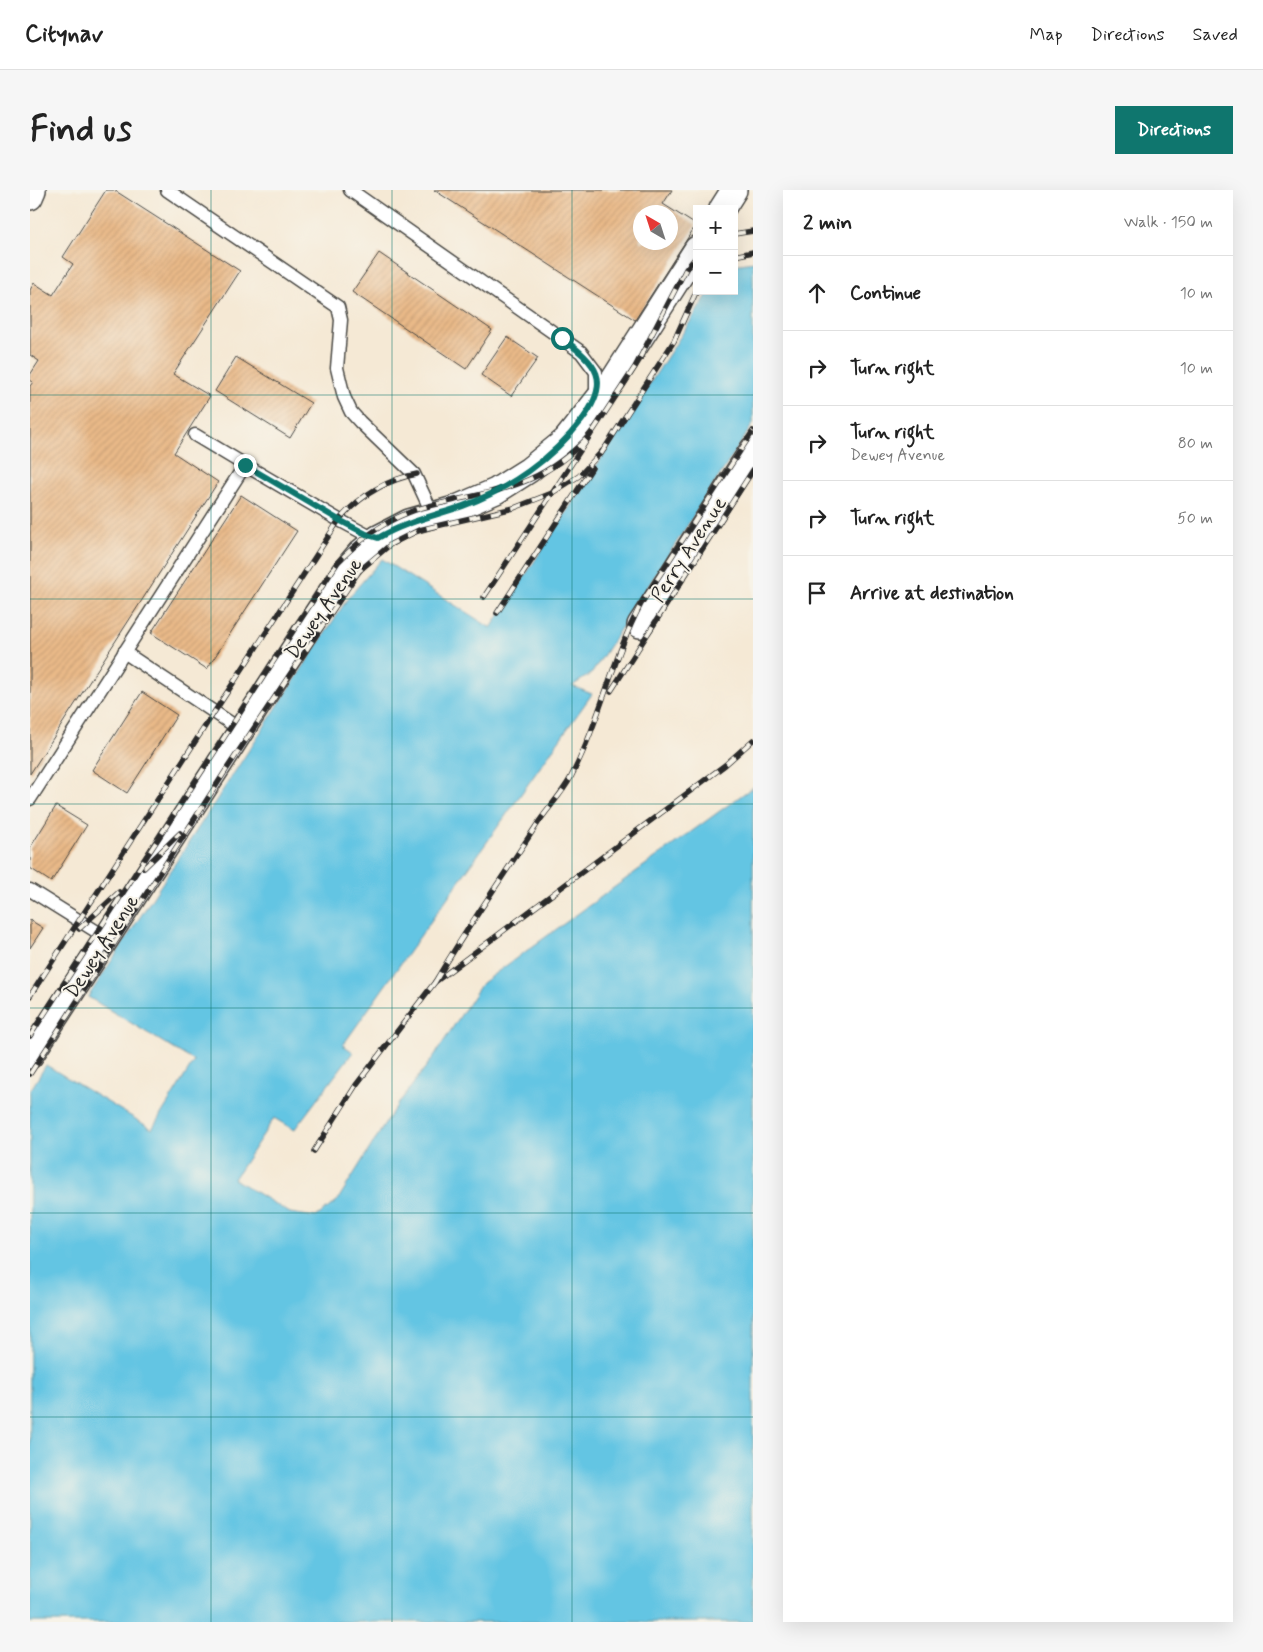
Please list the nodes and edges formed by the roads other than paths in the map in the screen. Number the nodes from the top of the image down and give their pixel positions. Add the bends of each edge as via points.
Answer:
1 (33, 190) edge
2 (167, 190) edge
3 (350, 190) edge
4 (734, 190) edge
5 (30, 197) edge
6 (725, 205) edge
7 (696, 250) edge
8 (594, 404) junction
9 (195, 435) dead end
10 (753, 449) edge
11 (245, 465) junction
12 (434, 515) junction
13 (378, 538) junction
14 (640, 625) dead end
15 (124, 652) junction
16 (241, 730) junction
17 (30, 799) edge
18 (30, 890) edge
19 (107, 938) junction
20 (30, 1056) edge

1 - 5 street
2 - 12 lane via 338,307 341,320 337,368 344,397 360,422 414,474
3 - 8 lane via 581,352 596,372 598,391
4 - 6 street
7 - 8 street, Dewey Avenue via 614,379
8 - 12 street, Dewey Avenue via 566,440 530,470 485,496
9 - 11 lane
10 - 14 street, Perry Avenue
11 - 13 lane via 339,520
11 - 15 lane
12 - 13 street, Dewey Avenue via 398,526
13 - 16 street, Dewey Avenue via 344,572
15 - 16 lane
15 - 17 lane
16 - 19 street, Dewey Avenue
18 - 19 lane
19 - 20 street, Dewey Avenue

